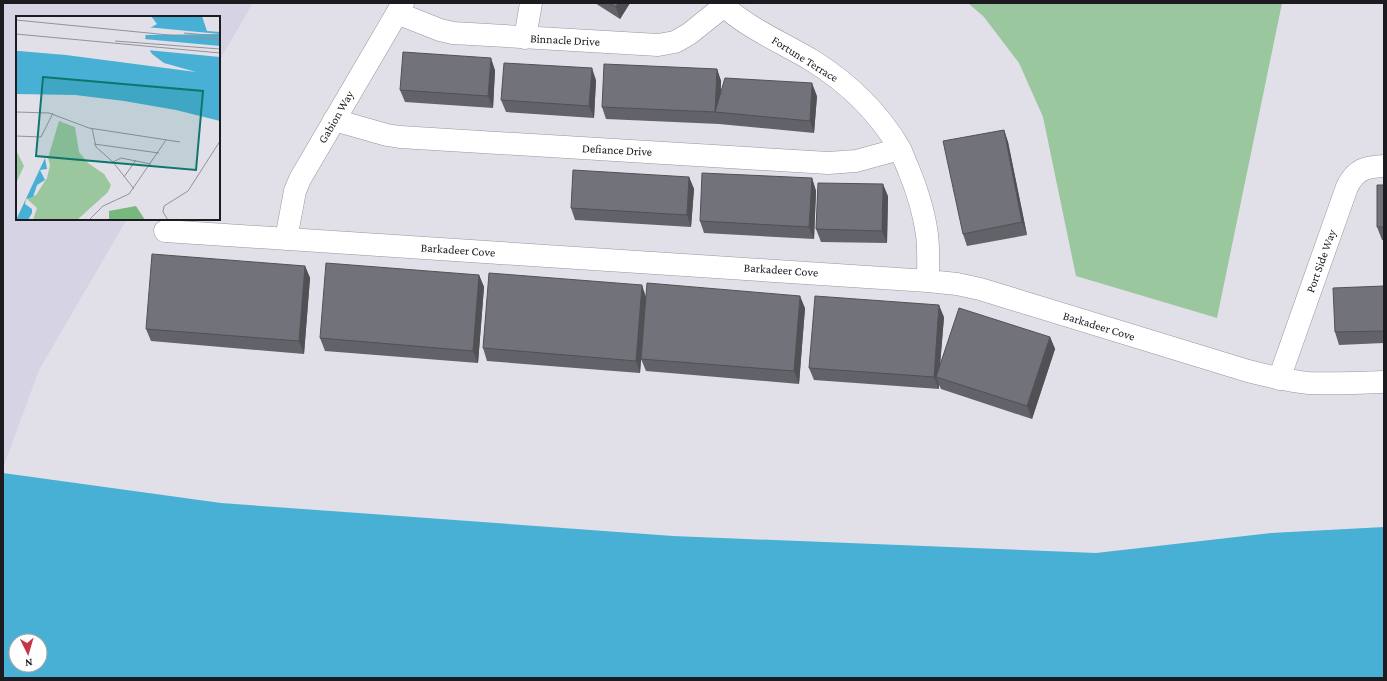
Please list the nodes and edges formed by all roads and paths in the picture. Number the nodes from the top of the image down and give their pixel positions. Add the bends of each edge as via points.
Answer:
1 (531, 3) edge
2 (722, 4) edge
3 (400, 8) edge
4 (525, 38) junction
5 (334, 120) junction
6 (900, 150) junction
7 (1384, 166) edge
8 (165, 231) dead end
9 (286, 239) junction
10 (928, 280) junction
11 (1279, 379) junction
12 (1384, 382) edge

1 - 4 street
2 - 4 street, Binnacle Drive via 690,34 675,42 658,45
2 - 6 street, Fortune Terrace via 747,23 814,62 839,80 880,120
3 - 4 street, Binnacle Drive via 440,30
3 - 5 street, Gabion Way
5 - 6 street, Defiance Drive via 400,137 828,162 856,161
5 - 9 street, Gabion Way via 295,191
6 - 10 street, Fortune Terrace via 924,215 928,237
7 - 11 street, Port Side Way via 1358,171 1352,177
8 - 9 street, Barkadeer Cove
9 - 10 street, Barkadeer Cove
10 - 11 street, Barkadeer Cove via 980,289
11 - 12 street, Barkadeer Cove via 1340,383

